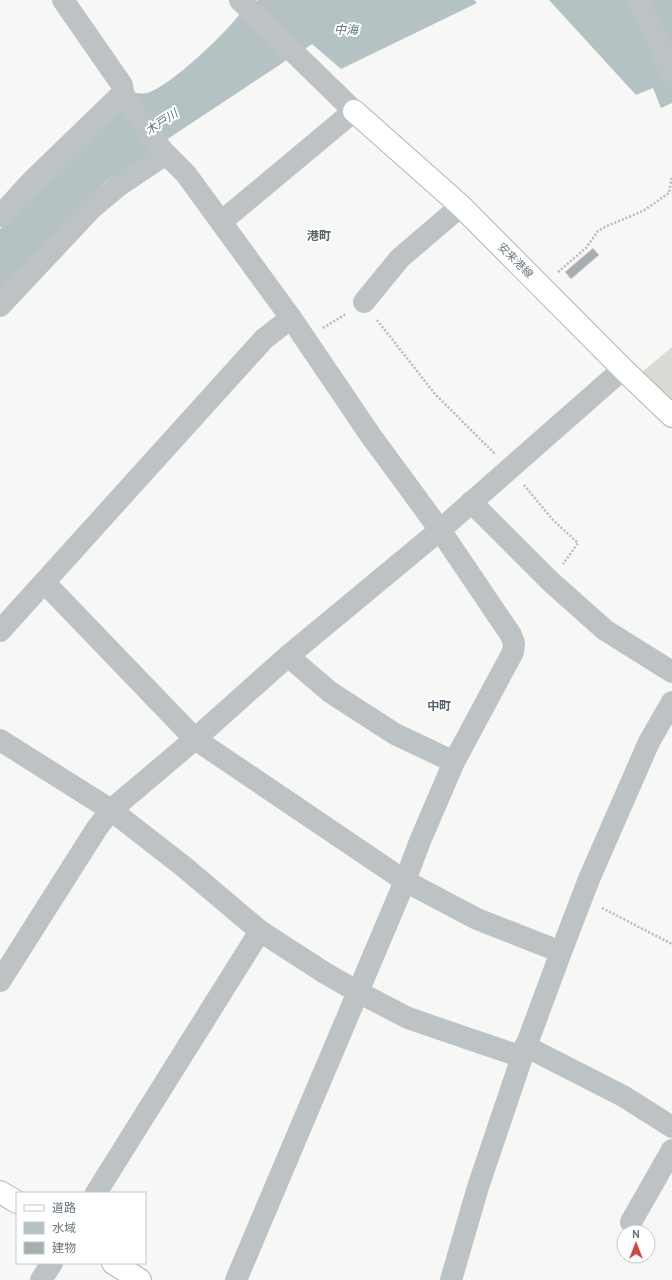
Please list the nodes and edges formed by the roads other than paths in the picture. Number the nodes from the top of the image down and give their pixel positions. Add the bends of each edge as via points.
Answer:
1 (63, 0) edge
2 (240, 0) edge
3 (638, 0) edge
4 (672, 77) edge
5 (125, 98) junction
6 (354, 110) junction
7 (164, 152) junction
8 (461, 206) junction
9 (0, 216) edge
10 (222, 222) junction
11 (364, 302) road end
12 (0, 306) edge
13 (291, 318) junction
14 (623, 369) junction
15 (672, 416) edge
16 (472, 502) junction
17 (440, 530) junction
18 (44, 582) junction
19 (0, 631) edge
20 (288, 656) junction
21 (672, 672) edge
22 (672, 702) edge
23 (194, 739) junction
24 (0, 740) edge
25 (454, 762) junction
26 (111, 810) junction
27 (405, 882) junction
28 (260, 931) junction
29 (561, 952) junction
30 (0, 981) edge
31 (358, 992) junction
32 (523, 1051) junction
33 (672, 1126) edge
34 (672, 1150) edge
35 (0, 1192) edge
36 (97, 1192) edge
37 (16, 1201) edge
38 (631, 1222) dead end
39 (51, 1264) edge
40 (115, 1264) edge
41 (42, 1280) edge
42 (140, 1280) edge
43 (236, 1280) edge
44 (451, 1280) edge

1 - 5 street via 122,85
2 - 6 street
3 - 4 street
5 - 7 street
5 - 9 street via 31,182
6 - 8 main road, 安来港線
6 - 10 street
7 - 10 street via 186,174
7 - 12 street via 92,208
8 - 11 street via 400,258
8 - 14 main road, 安来港線
10 - 13 street
13 - 17 street via 371,436
13 - 18 street via 264,339
14 - 15 main road, 安来港線
14 - 16 street
16 - 17 street
16 - 21 street via 551,582 606,630
17 - 20 street
17 - 25 street via 514,643 512,652
18 - 19 street
18 - 23 street
20 - 23 street
20 - 25 street via 330,692 395,734
22 - 29 street via 649,742
23 - 26 street
23 - 27 street
24 - 26 street
25 - 27 street
26 - 28 street
26 - 30 street
27 - 29 street via 477,919
27 - 31 street
28 - 31 street
28 - 36 street
29 - 32 street
31 - 32 street via 408,1018
31 - 43 street
32 - 33 street via 623,1096
32 - 44 street via 478,1186
34 - 38 street
35 - 37 main road
39 - 41 street
40 - 42 main road

